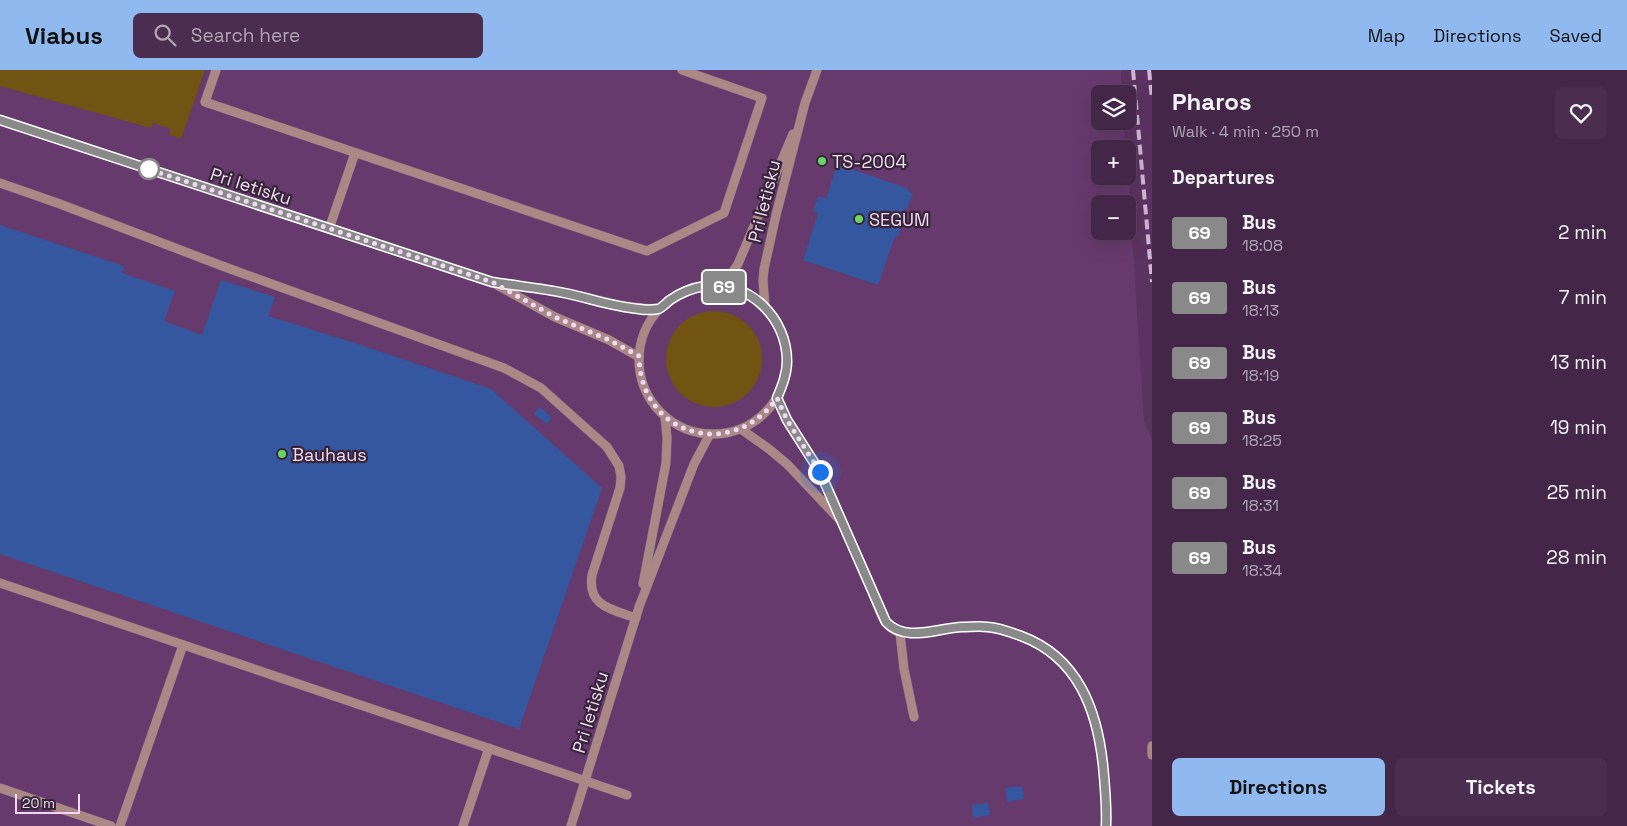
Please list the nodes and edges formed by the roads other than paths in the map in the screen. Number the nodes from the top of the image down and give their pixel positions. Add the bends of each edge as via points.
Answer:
1 (216, 70) edge
2 (682, 70) edge
3 (816, 70) edge
4 (707, 74) edge
5 (806, 104) junction
6 (0, 120) edge
7 (355, 153) junction
8 (0, 183) edge
9 (330, 229) junction
10 (492, 282) junction
11 (719, 286) junction
12 (764, 307) junction
13 (659, 309) junction
14 (639, 356) junction
15 (777, 398) junction
16 (665, 417) junction
17 (741, 429) junction
18 (710, 434) junction
19 (843, 524) junction
20 (0, 583) edge
21 (639, 607) junction
22 (636, 618) junction
23 (900, 633) junction
24 (183, 645) junction
25 (914, 717) dead end
26 (1152, 746) edge
27 (489, 748) junction
28 (1152, 755) edge
29 (586, 781) junction
30 (0, 788) edge
31 (627, 795) dead end
32 (111, 826) edge
33 (120, 826) edge
34 (463, 826) edge
35 (571, 826) edge
36 (1106, 826) edge

1 - 7 street via 205,102
2 - 4 street
3 - 5 street, Pri letisku
4 - 7 street via 762,98 724,213 647,251
5 - 11 street, Pri letisku via 738,264
5 - 12 street, Pri letisku via 764,269
6 - 9 street, Pri letisku
7 - 9 street
8 - 22 street via 504,368 541,388 596,436 619,466 620,488 591,585 600,603
9 - 10 street, Pri letisku
10 - 13 street, Pri letisku via 562,292 639,309
10 - 14 street, Pri letisku via 555,317
11 - 12 street via 744,292
11 - 13 street via 687,291
12 - 15 street via 779,326 786,350 786,374
13 - 14 street via 645,331
14 - 16 street via 644,389
15 - 17 street via 762,416
15 - 19 street via 820,472
16 - 18 street via 686,429
16 - 21 street, Pri letisku via 666,463
17 - 18 street
17 - 19 street via 787,464
18 - 21 street, Pri letisku via 694,464
19 - 23 street via 881,613 886,622
20 - 24 street
21 - 22 street, Pri letisku
22 - 29 street, Pri letisku
23 - 25 street
23 - 36 street via 988,627 1030,639 1046,647 1061,661 1075,676 1094,716 1105,785
24 - 27 street
24 - 33 street
26 - 28 street
27 - 29 street
27 - 34 street
29 - 31 street
29 - 35 street, Pri letisku
30 - 32 street

